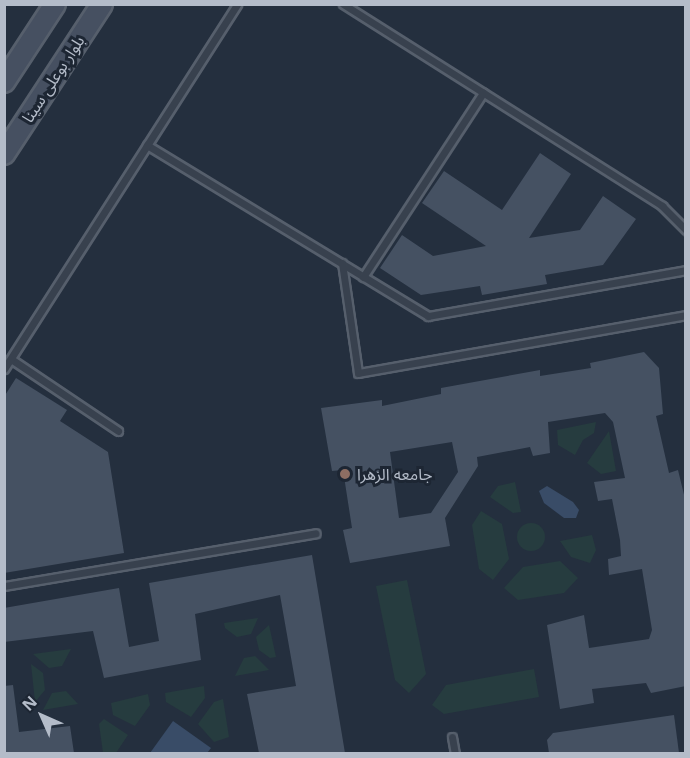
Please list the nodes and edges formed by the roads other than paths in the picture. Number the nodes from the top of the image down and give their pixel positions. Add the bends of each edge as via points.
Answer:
1 (55, 4) edge
2 (102, 4) edge
3 (237, 4) edge
4 (343, 4) edge
5 (4, 82) edge
6 (483, 93) junction
7 (147, 145) junction
8 (4, 154) edge
9 (686, 230) edge
10 (342, 263) junction
11 (686, 270) edge
12 (363, 277) junction
13 (686, 315) edge
14 (11, 359) junction
15 (4, 369) edge
16 (118, 431) dead end
17 (316, 533) dead end
18 (4, 586) edge
19 (452, 737) dead end
20 (455, 753) edge

1 - 5 main road
2 - 8 main road, بلوار بوعلی سینا
3 - 7 lane
4 - 6 lane
6 - 9 lane via 662,207
6 - 12 lane
7 - 10 lane
7 - 14 lane
10 - 12 lane
10 - 13 lane via 358,373
11 - 12 lane via 428,316
14 - 15 lane
14 - 16 lane
17 - 18 lane
19 - 20 lane

